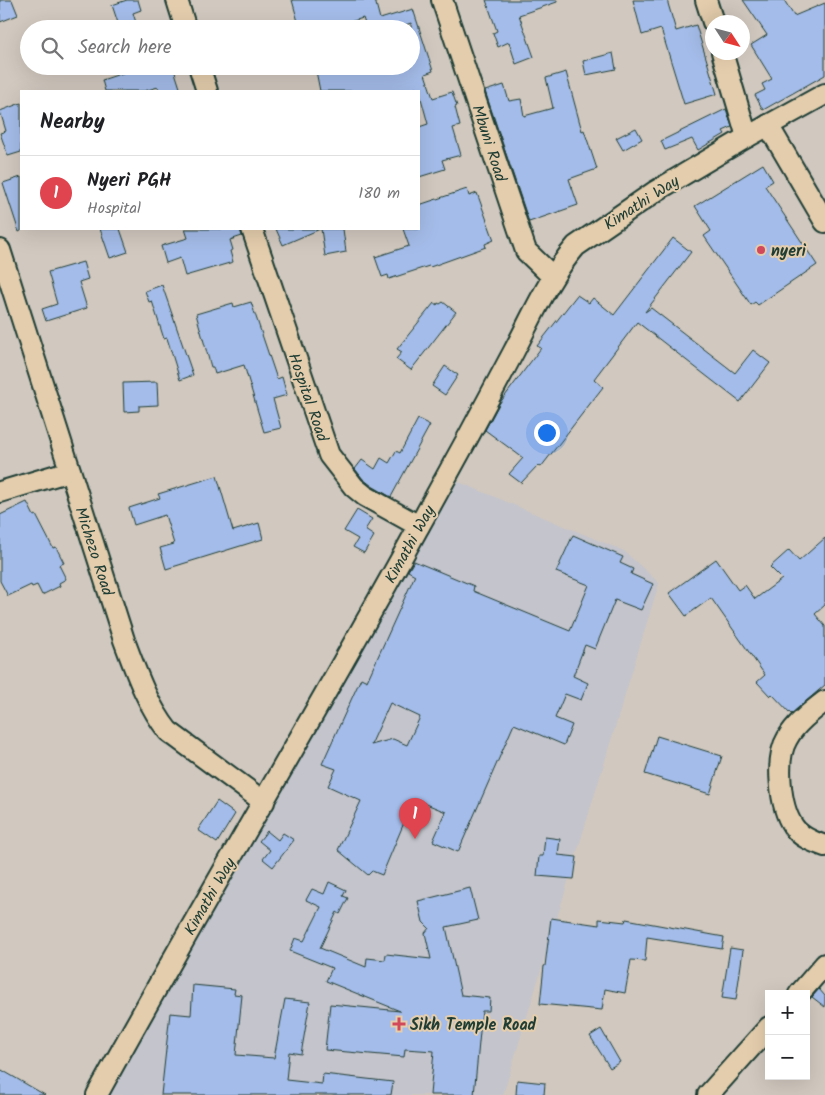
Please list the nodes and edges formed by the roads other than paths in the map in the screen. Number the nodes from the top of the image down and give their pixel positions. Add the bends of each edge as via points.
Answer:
1 (177, 0) edge
2 (442, 0) edge
3 (706, 0) edge
4 (711, 15) edge
5 (183, 20) edge
6 (724, 60) edge
7 (201, 75) edge
8 (207, 90) edge
9 (825, 94) edge
10 (768, 125) junction
11 (747, 137) junction
12 (825, 222) edge
13 (252, 230) edge
14 (0, 250) edge
15 (552, 276) junction
16 (70, 471) junction
17 (0, 492) edge
18 (419, 526) junction
19 (825, 700) edge
20 (264, 802) junction
21 (825, 846) edge
22 (825, 964) edge
23 (802, 990) edge
24 (765, 1031) edge
25 (727, 1074) junction
26 (97, 1095) edge
27 (708, 1095) edge
28 (717, 1095) edge

1 - 5 street
2 - 15 street, Mbuni Road via 526,251
3 - 4 street
6 - 11 street
7 - 8 street
9 - 10 street, Kimathi Way
10 - 11 street, Kimathi Way
10 - 12 street
11 - 15 street, Kimathi Way via 656,191 576,246
13 - 18 street, Hospital Road via 329,455 365,496
14 - 16 street, Michezo Road
15 - 18 street, Kimathi Way
16 - 17 street
16 - 20 street, Michezo Road via 124,640 156,715 168,731
18 - 20 street, Kimathi Way
19 - 21 street via 791,732 785,741 780,762 787,813 793,826 802,836
20 - 26 street, Kimathi Way
22 - 23 street
24 - 25 street
25 - 27 street
25 - 28 street

